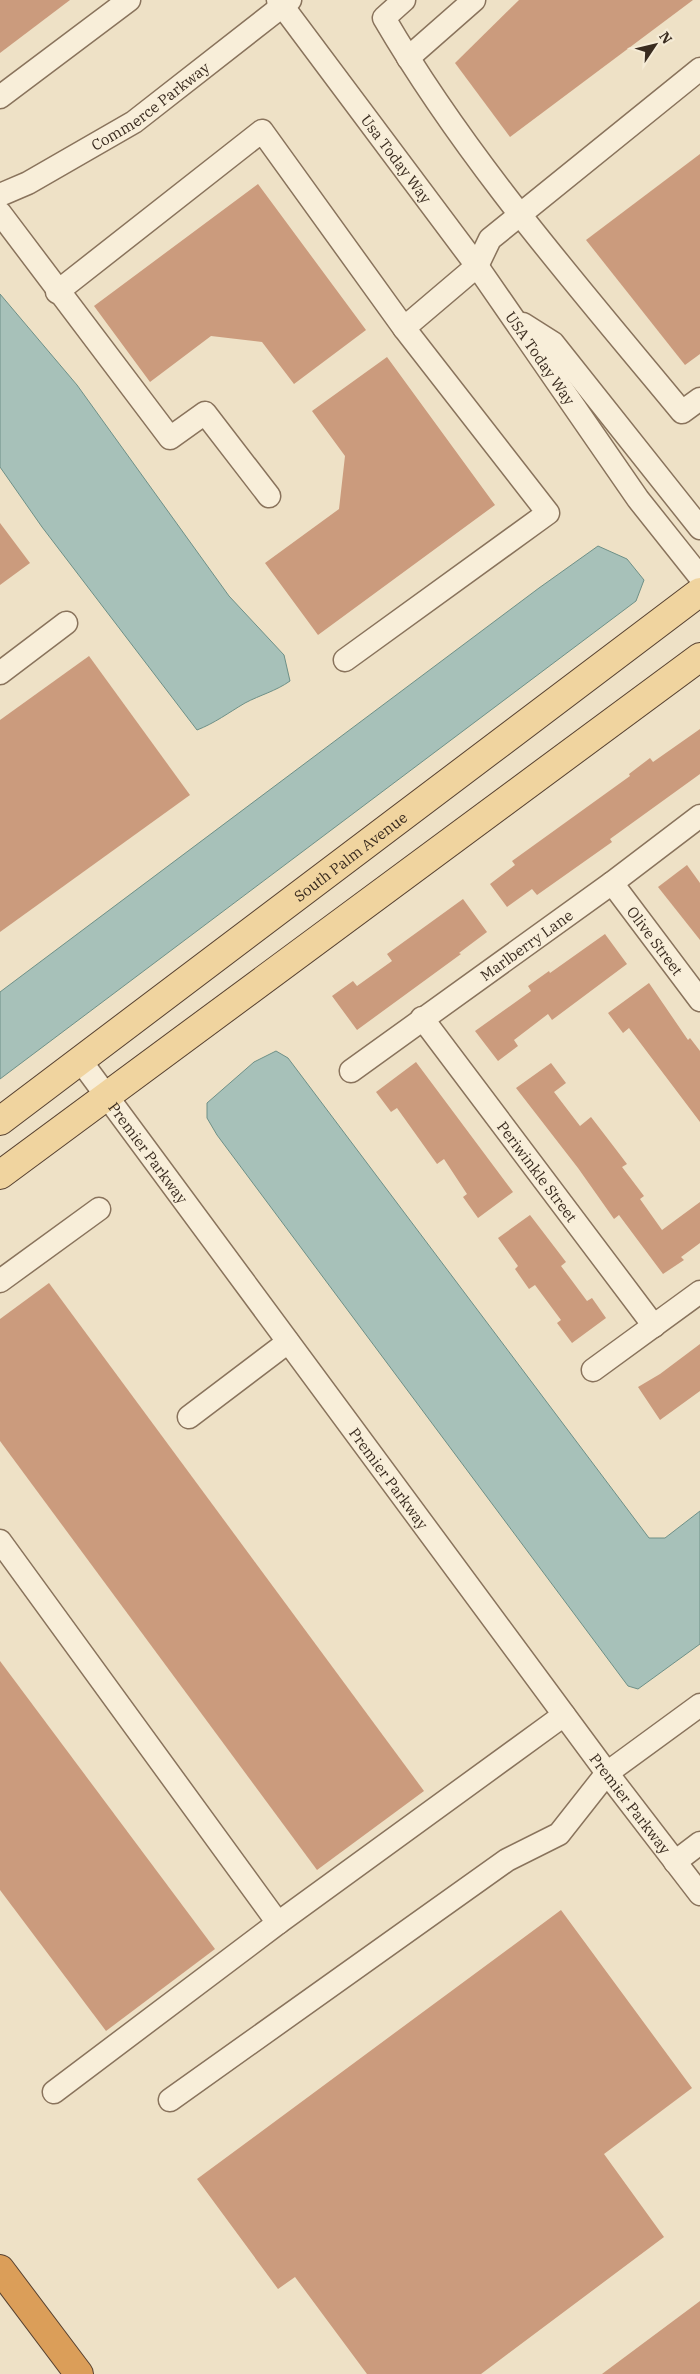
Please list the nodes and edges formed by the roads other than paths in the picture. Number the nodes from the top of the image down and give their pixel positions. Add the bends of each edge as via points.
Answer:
1 (130, 0) edge
2 (404, 0) edge
3 (474, 0) edge
4 (283, 2) edge
5 (408, 58) junction
6 (700, 69) edge
7 (0, 97) edge
8 (0, 195) edge
9 (0, 213) edge
10 (520, 215) junction
11 (477, 266) junction
12 (57, 292) junction
13 (514, 318) junction
14 (404, 328) junction
15 (700, 399) edge
16 (270, 496) dead end
17 (700, 528) edge
18 (700, 577) edge
19 (700, 592) edge
20 (66, 623) dead end
21 (700, 657) edge
22 (345, 660) dead end
23 (0, 674) edge
24 (700, 816) edge
25 (612, 883) junction
26 (700, 1000) edge
27 (422, 1018) junction
28 (80, 1060) junction
29 (351, 1071) dead end
30 (106, 1097) junction
31 (0, 1121) edge
32 (0, 1175) edge
33 (99, 1209) dead end
34 (0, 1281) edge
35 (700, 1292) edge
36 (654, 1326) junction
37 (288, 1342) junction
38 (593, 1370) dead end
39 (189, 1417) dead end
40 (0, 1540) edge
41 (700, 1705) edge
42 (564, 1714) junction
43 (607, 1773) junction
44 (700, 1842) edge
45 (675, 1862) junction
46 (700, 1894) edge
47 (278, 1924) junction
48 (54, 2092) dead end
49 (170, 2100) dead end
50 (0, 2269) edge
51 (79, 2374) edge

1 - 7 street
2 - 5 street via 384,18
3 - 5 street
4 - 8 street, Commerce Parkway via 134,122 28,183
4 - 11 street, Usa Today Way
5 - 10 street
6 - 10 street
9 - 12 street
10 - 11 street via 490,239
10 - 15 street via 682,412
11 - 13 street, Usa Today Way
11 - 14 street
12 - 14 street via 262,131
12 - 16 street via 170,438 205,413
13 - 17 street, USA Today Way via 553,343
13 - 18 street, USA Today Way via 638,499
14 - 22 street via 548,513
19 - 28 main road, South Palm Avenue
20 - 23 street
21 - 30 main road
24 - 25 street, Marlberry Lane
25 - 26 street, Olive Street
25 - 27 street, Marlberry Lane
27 - 29 street, Marlberry Lane
27 - 36 street, Periwinkle Street
28 - 30 street, Premier Parkway
28 - 31 main road, South Palm Avenue
30 - 32 main road
30 - 37 street, Premier Parkway
33 - 34 street
35 - 36 street
36 - 38 street
37 - 39 street
37 - 42 street, Premier Parkway
40 - 47 street
41 - 43 street
42 - 43 street, Premier Parkway
42 - 47 street
43 - 45 street, Premier Parkway
43 - 49 street via 559,1834 507,1860
44 - 45 street
45 - 46 street, Premier Parkway
47 - 48 street
50 - 51 highway

